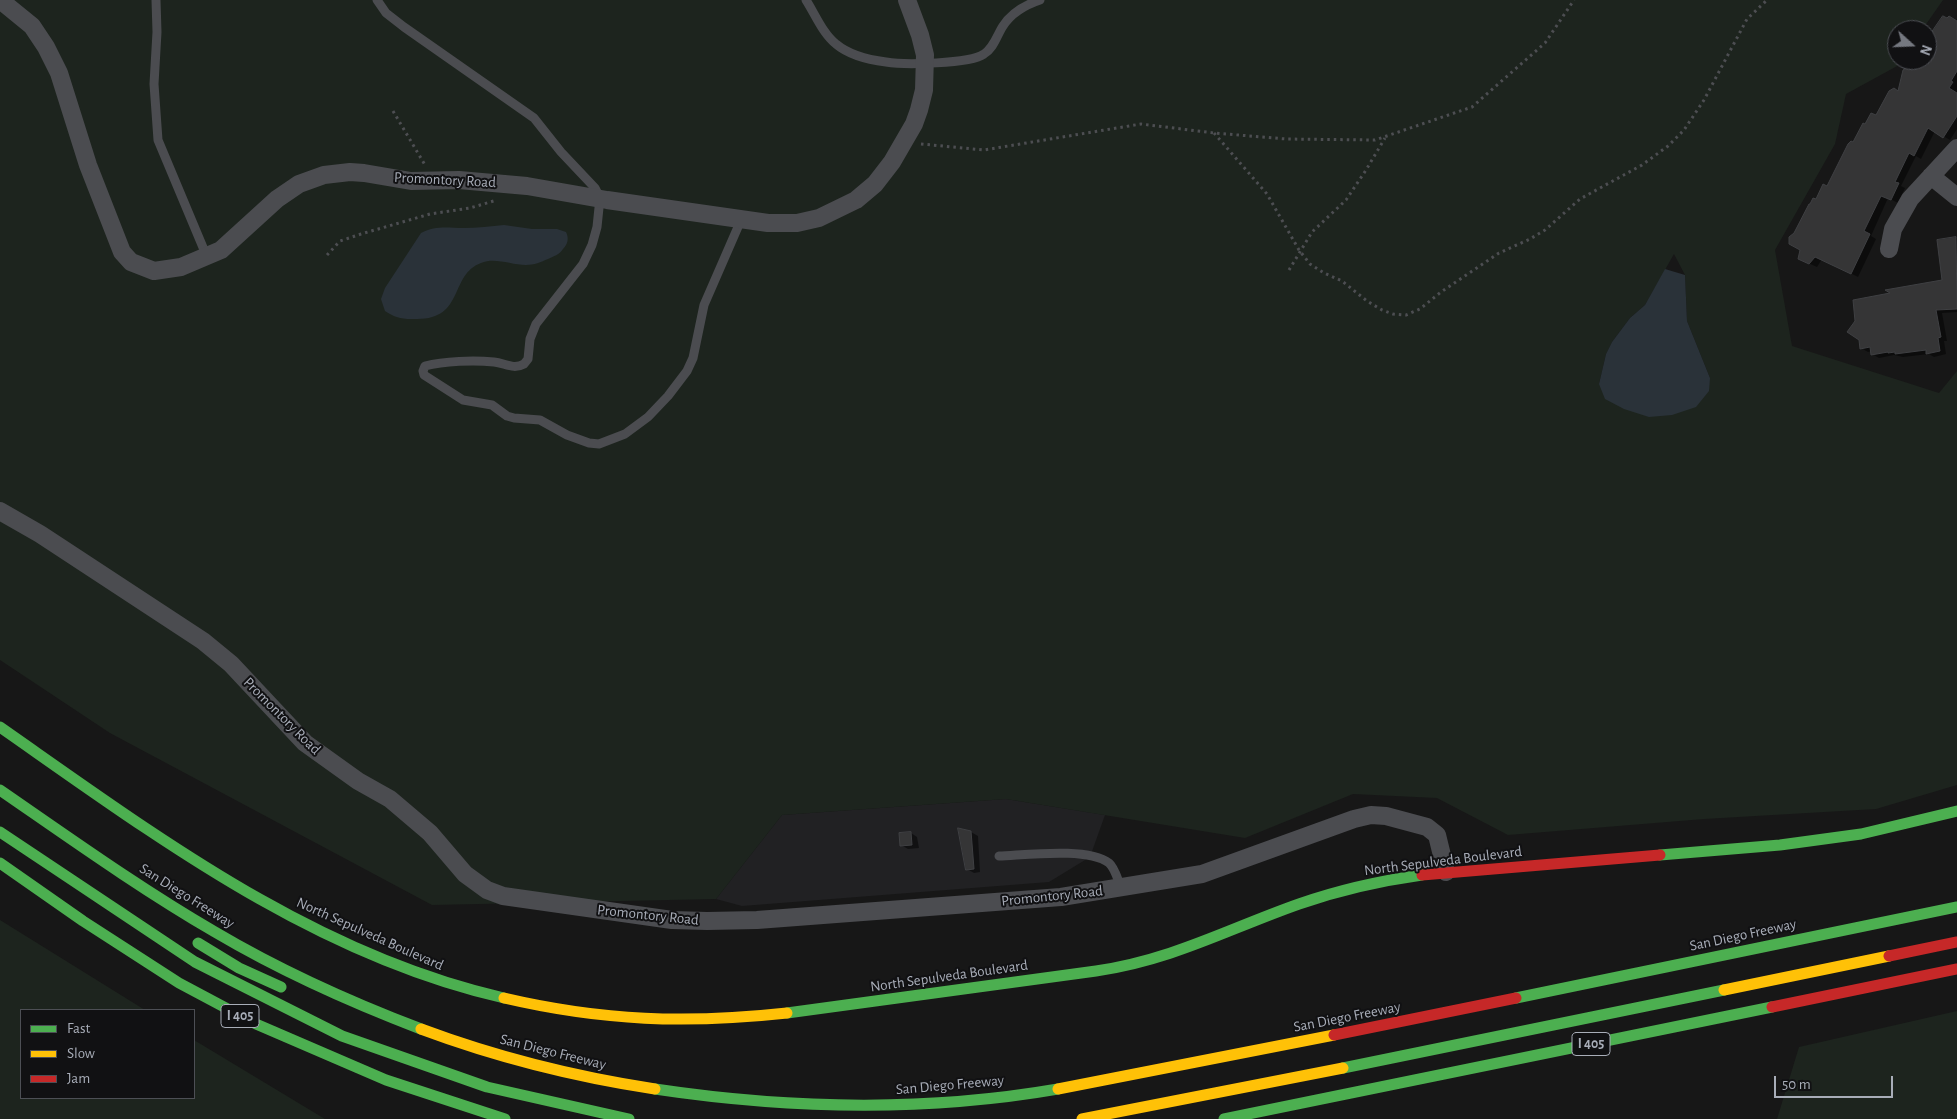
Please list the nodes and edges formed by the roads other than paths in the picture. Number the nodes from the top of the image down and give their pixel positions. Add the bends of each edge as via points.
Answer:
1 (0, 0) edge
2 (156, 0) edge
3 (377, 0) edge
4 (806, 0) edge
5 (907, 0) edge
6 (1040, 0) edge
7 (926, 63) junction
8 (1957, 148) edge
9 (1931, 176) junction
10 (1957, 197) edge
11 (600, 198) junction
12 (741, 220) junction
13 (1889, 249) dead end
14 (207, 257) junction
15 (0, 511) edge
16 (0, 727) edge
17 (0, 790) edge
18 (1957, 811) edge
19 (0, 832) edge
20 (999, 856) dead end
21 (0, 863) edge
22 (1446, 872) junction
23 (1121, 887) junction
24 (1957, 907) edge
25 (188, 937) dead end
26 (1957, 942) edge
27 (1957, 969) edge
28 (291, 992) dead end
29 (505, 1119) edge
30 (629, 1119) edge
31 (1082, 1119) edge
32 (1224, 1119) edge

1 - 14 street, Promontory Road via 32,26 59,73 88,165 122,252 131,262 154,271 181,267
2 - 14 lane via 154,84 158,140
3 - 11 lane via 386,13 404,27 534,118 595,188
4 - 7 lane via 828,36 847,51 887,63
5 - 7 street, Promontory Road via 920,34
6 - 7 lane via 1016,11 984,55 968,60
7 - 12 street, Promontory Road via 920,110 901,147 875,184 856,200 833,212 797,224
8 - 9 street
9 - 10 street
9 - 13 street via 1900,214
11 - 12 street, Promontory Road
11 - 12 lane via 597,227 586,258 536,324 524,364 514,367 496,362 431,364 425,366 424,375 463,400 492,405 514,418 540,420 579,440 599,444 625,434 648,417 688,371 704,305
11 - 14 street, Promontory Road via 527,186 458,180 411,181 350,172 310,179 277,199 221,250
15 - 23 street, Promontory Road via 203,641 231,664 305,743 358,781 390,799 430,833 465,874 487,890 503,896 672,920 707,921 1061,897
16 - 22 main road, North Sepulveda Boulevard via 189,857 329,935 407,969 480,993 535,1006 623,1018 701,1019 784,1013 1129,966 1195,946 1318,897 1356,886
17 - 24 main road, San Diego Freeway via 188,916 277,966 385,1015 489,1051 604,1080 663,1091 793,1105 926,1104 1059,1088
18 - 22 main road, North Sepulveda Boulevard via 1861,834 1780,845
19 - 30 main road via 196,962 342,1036 487,1088
20 - 23 lane via 1094,856 1111,864
21 - 29 main road, I 405 via 179,983 256,1024 386,1080
22 - 23 street, Promontory Road via 1438,835 1427,827 1407,821 1371,815 1202,874
25 - 28 main road via 239,968
26 - 31 main road
27 - 32 main road, I 405

